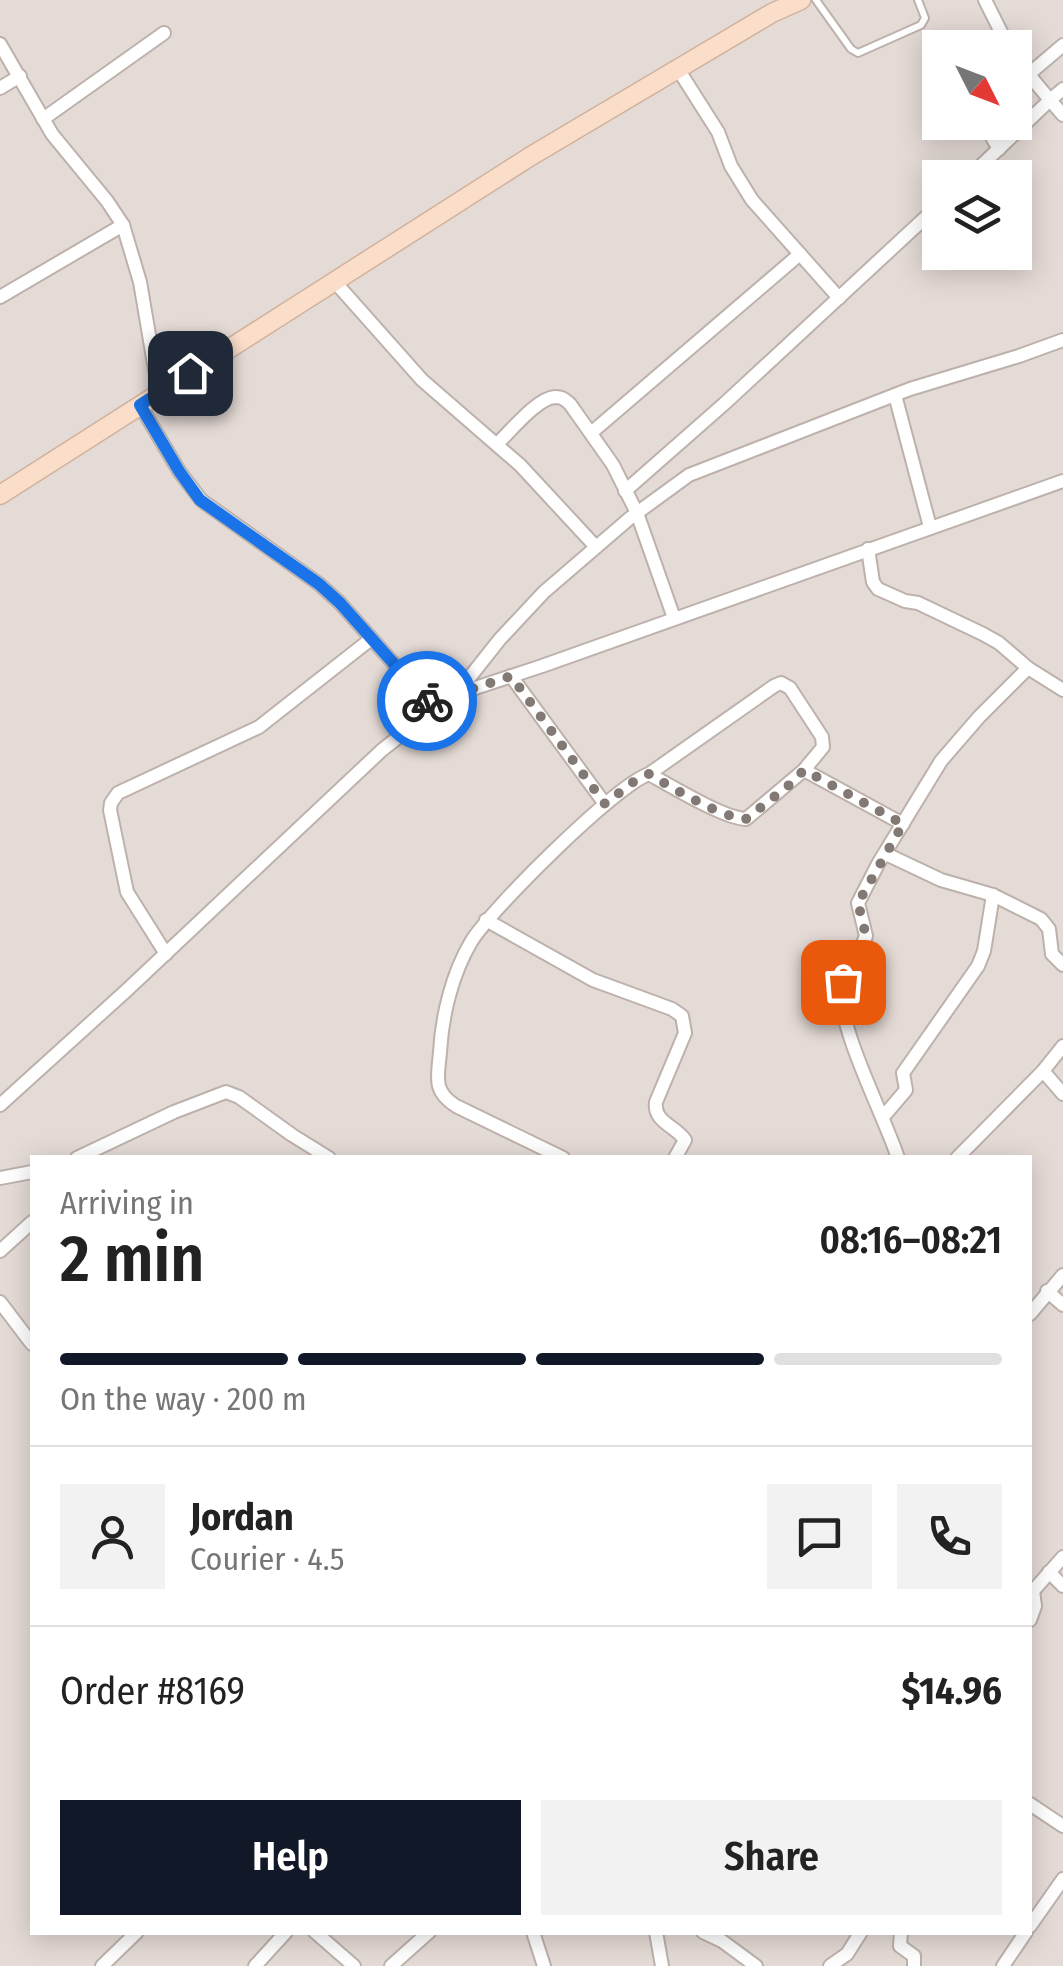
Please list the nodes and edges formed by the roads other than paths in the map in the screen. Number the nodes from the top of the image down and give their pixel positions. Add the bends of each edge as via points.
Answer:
1 (801, 0) edge
2 (816, 0) edge
3 (918, 0) edge
4 (985, 0) edge
5 (770, 6) edge
6 (1000, 30) edge
7 (164, 33) dead end
8 (0, 44) edge
9 (1063, 45) edge
10 (678, 68) junction
11 (1032, 72) edge
12 (20, 76) junction
13 (1032, 80) edge
14 (0, 88) edge
15 (1063, 89) edge
16 (1050, 100) junction
17 (1063, 115) edge
18 (43, 119) junction
19 (993, 140) edge
20 (998, 149) junction
21 (987, 160) edge
22 (922, 221) edge
23 (123, 225) junction
24 (800, 254) junction
25 (335, 282) junction
26 (0, 297) edge
27 (839, 298) junction
28 (1063, 340) edge
29 (158, 393) junction
30 (895, 395) junction
31 (140, 405) junction
32 (590, 433) junction
33 (497, 444) junction
34 (1063, 480) edge
35 (625, 490) junction
36 (0, 495) edge
37 (637, 514) junction
38 (930, 528) junction
39 (596, 548) junction
40 (868, 549) junction
41 (674, 618) junction
42 (371, 639) junction
43 (1028, 668) junction
44 (511, 676) junction
45 (1063, 690) edge
46 (457, 694) junction
47 (434, 708) junction
48 (804, 770) junction
49 (649, 774) junction
50 (605, 804) junction
51 (903, 824) junction
52 (886, 854) junction
53 (993, 895) junction
54 (486, 920) junction
55 (166, 954) junction
56 (1063, 965) edge
57 (1063, 1046) edge
58 (1044, 1071) junction
59 (1063, 1094) edge
60 (0, 1105) edge
61 (883, 1117) junction
62 (83, 1155) edge
63 (324, 1155) edge
64 (556, 1155) edge
65 (677, 1155) edge
66 (897, 1155) edge
67 (961, 1155) edge
68 (30, 1172) edge
69 (0, 1178) edge
70 (30, 1224) edge
71 (0, 1251) edge
72 (1063, 1275) edge
73 (1048, 1291) junction
74 (0, 1302) edge
75 (1063, 1305) edge
76 (1032, 1311) edge
77 (30, 1341) edge
78 (1063, 1557) edge
79 (1049, 1572) junction
80 (1063, 1586) edge
81 (1032, 1589) edge
82 (1032, 1805) edge
83 (1063, 1826) edge
84 (1063, 1879) edge
85 (1032, 1923) edge
86 (134, 1935) edge
87 (283, 1935) edge
88 (318, 1935) edge
89 (427, 1935) edge
90 (534, 1935) edge
91 (657, 1935) edge
92 (709, 1935) edge
93 (859, 1935) edge
94 (901, 1935) edge
95 (1024, 1935) edge
96 (102, 1966) edge
97 (254, 1966) edge
98 (354, 1966) edge
99 (391, 1966) edge
100 (544, 1966) edge
101 (662, 1966) edge
102 (756, 1966) edge
103 (830, 1966) edge
104 (914, 1966) edge
105 (1003, 1966) edge

1 - 5 main road
2 - 3 lane via 858,53 921,25
4 - 6 street
5 - 10 main road
7 - 18 street
8 - 12 street
9 - 11 street
10 - 24 street via 752,200
10 - 25 main road
12 - 14 street
12 - 18 street
13 - 16 street
15 - 16 street
16 - 17 street
16 - 20 street
18 - 23 street
19 - 20 street
20 - 21 street
22 - 27 street
23 - 26 street
23 - 29 street via 140,282
24 - 27 street
24 - 32 street
25 - 29 main road
25 - 33 street via 422,380
27 - 35 street
28 - 30 street
29 - 31 main road
30 - 37 street via 689,475
30 - 38 street
31 - 36 main road
31 - 42 street via 200,500 319,584
32 - 33 street via 570,404 553,397
32 - 35 street
33 - 39 street
34 - 38 street
35 - 37 street
37 - 39 street
37 - 41 street
38 - 40 street
39 - 46 street via 544,592
40 - 41 street
40 - 43 street via 878,590 983,634
41 - 44 street
42 - 47 street
42 - 55 street via 260,727 113,798 128,892
43 - 45 street
43 - 51 street via 942,761
44 - 46 street
44 - 50 street
46 - 47 street
47 - 55 street
48 - 49 street via 746,819
48 - 49 street via 822,737 782,683
48 - 51 street
49 - 50 street
50 - 54 street
51 - 52 street
52 - 53 street
52 - 61 street via 858,903 866,936 841,989 845,1018
53 - 56 street via 1044,921 1052,954
53 - 61 street via 978,966 903,1073 906,1090
54 - 64 street via 457,970 437,1084 456,1106
54 - 65 street via 593,980 682,1016 685,1032 654,1110 685,1140
55 - 60 street
57 - 58 street
58 - 59 street
58 - 67 street
61 - 66 street
62 - 63 street via 226,1092
68 - 69 street
70 - 71 street
72 - 73 street
73 - 75 street
73 - 76 street
74 - 77 street
78 - 79 street
79 - 80 street
79 - 81 street
82 - 83 street
84 - 85 street
86 - 96 street
87 - 97 street
88 - 98 street
89 - 99 street
90 - 100 street
91 - 101 street
92 - 102 street
93 - 103 street
94 - 104 street via 900,1946 914,1956
95 - 105 street

